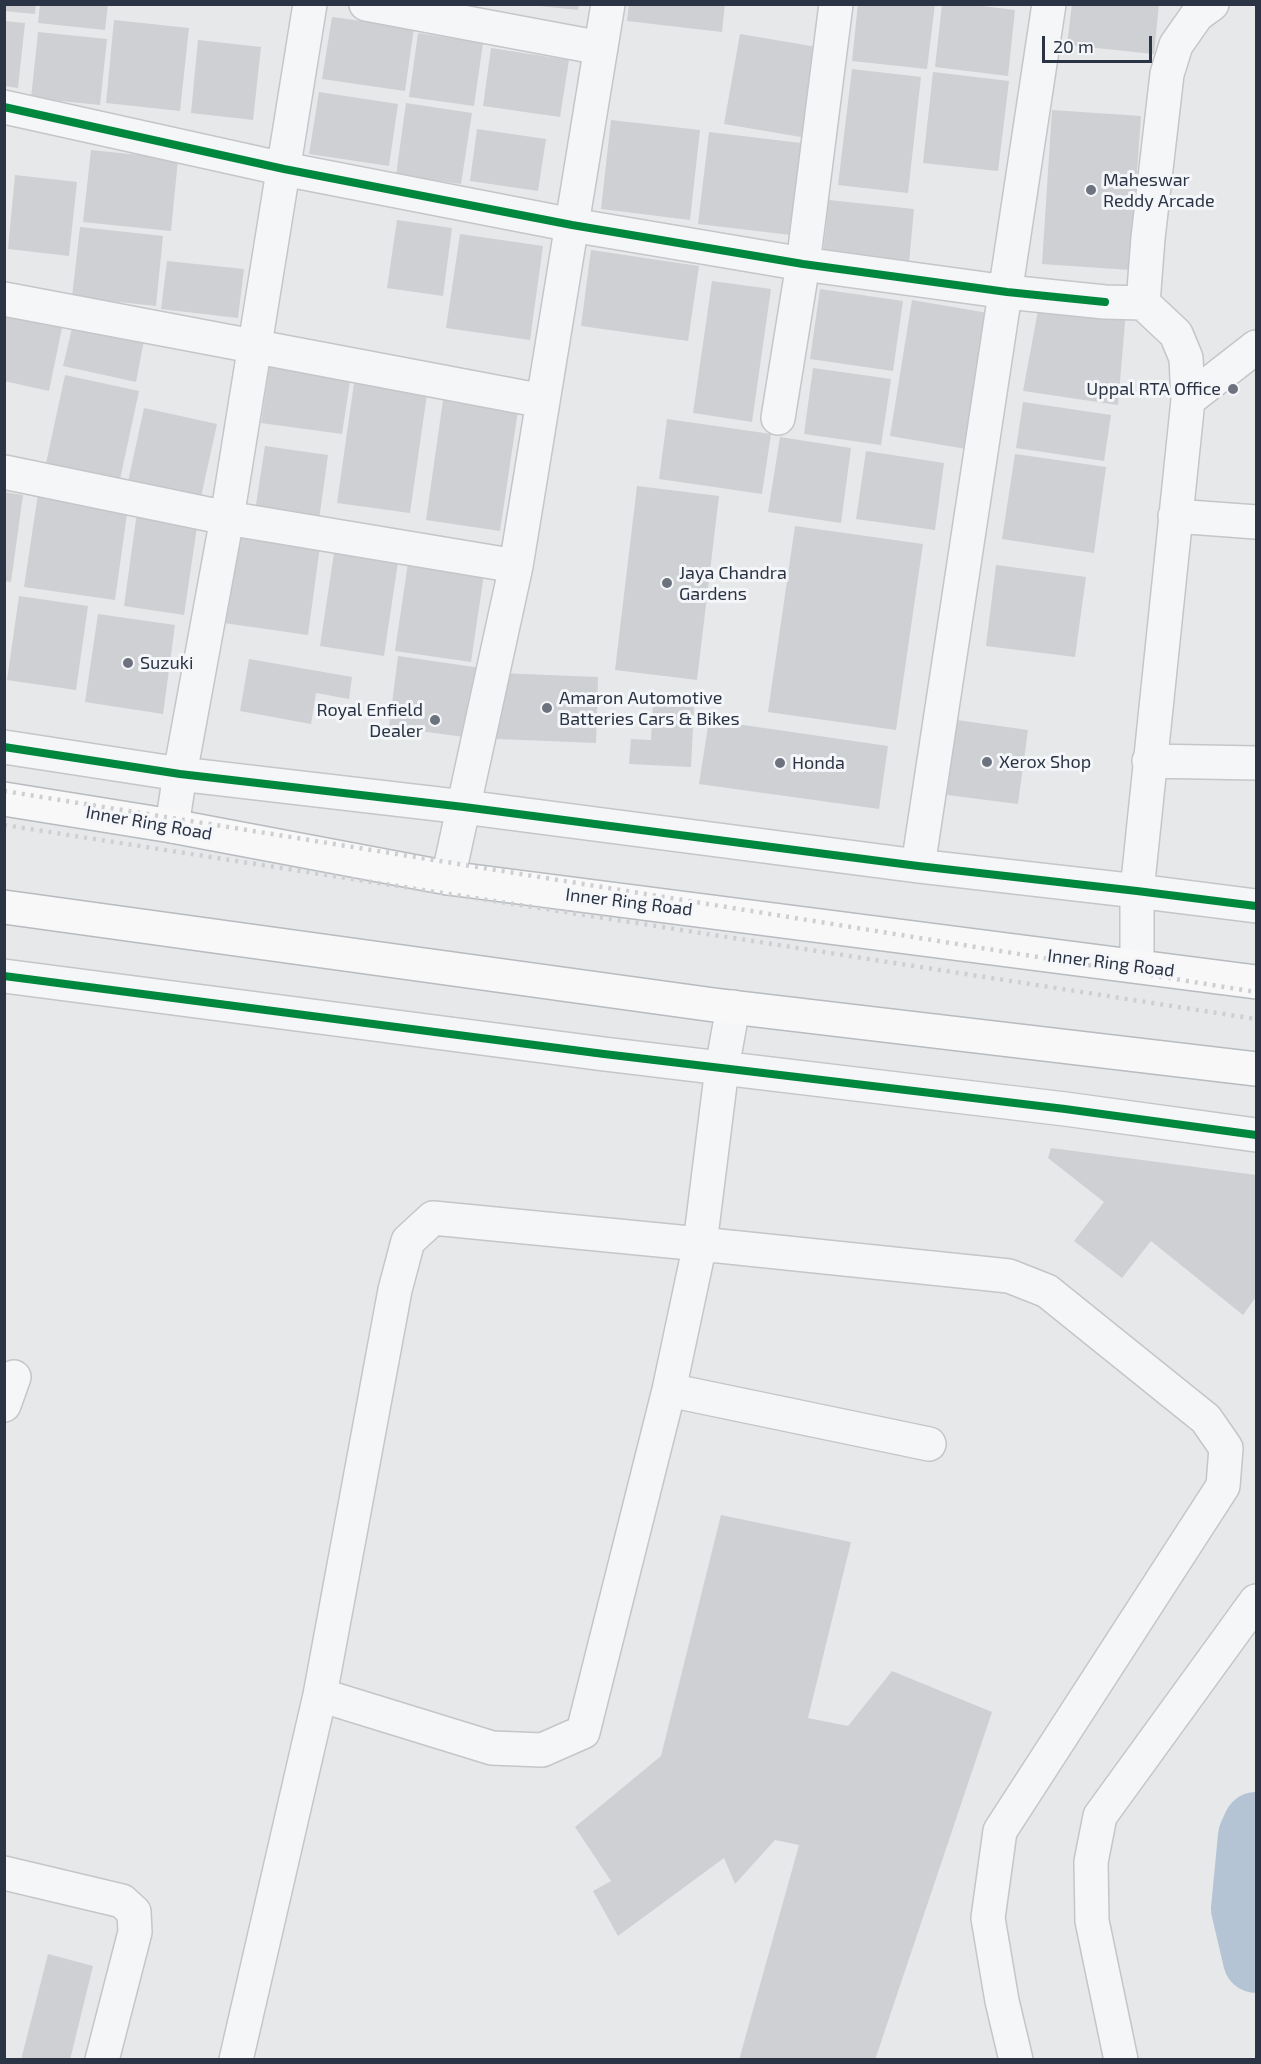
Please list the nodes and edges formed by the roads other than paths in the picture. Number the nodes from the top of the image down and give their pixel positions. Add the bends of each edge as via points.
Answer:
1 (310, 4) edge
2 (366, 4) edge
3 (608, 4) edge
4 (836, 4) edge
5 (1049, 4) edge
6 (1212, 4) edge
7 (601, 48) junction
8 (4, 107) edge
9 (284, 169) junction
10 (572, 225) junction
11 (803, 264) junction
12 (1007, 292) junction
13 (4, 299) edge
14 (1143, 303) junction
15 (1257, 347) edge
16 (255, 348) junction
17 (1188, 400) junction
18 (543, 401) junction
19 (778, 418) dead end
20 (4, 472) edge
21 (1175, 516) junction
22 (228, 518) junction
23 (1257, 522) edge
24 (516, 566) junction
25 (4, 747) edge
26 (1149, 760) junction
27 (1257, 763) edge
28 (180, 774) junction
29 (4, 799) edge
30 (464, 807) junction
31 (172, 826) junction
32 (918, 866) junction
33 (448, 878) junction
34 (1137, 891) junction
35 (1257, 906) edge
36 (4, 907) edge
37 (1137, 966) junction
38 (4, 976) edge
39 (1257, 982) edge
40 (733, 1007) junction
41 (722, 1068) junction
42 (1257, 1069) edge
43 (1257, 1135) edge
44 (700, 1244) junction
45 (669, 1390) junction
46 (929, 1444) dead end
47 (1257, 1601) edge
48 (320, 1695) junction
49 (4, 1873) edge
50 (102, 2060) edge
51 (236, 2060) edge
52 (1016, 2060) edge
53 (1121, 2060) edge

1 - 9 street
2 - 7 street
3 - 7 street
4 - 11 street
5 - 12 street
6 - 14 street via 1197,15 1176,45 1167,74
7 - 10 street
8 - 9 street
9 - 10 street
9 - 16 street
10 - 11 street
10 - 18 street
11 - 12 street
11 - 19 street
12 - 14 street
12 - 32 street
13 - 16 street
14 - 17 street via 1176,334 1186,358
15 - 17 street
16 - 18 street
16 - 22 street
17 - 21 street
18 - 24 street
20 - 22 street
21 - 23 street
21 - 26 street
22 - 24 street
22 - 28 street
24 - 30 street
25 - 28 street
26 - 27 street
26 - 34 street
28 - 30 street
28 - 31 street
29 - 31 highway, Inner Ring Road
30 - 32 street
30 - 33 street
31 - 33 highway, Inner Ring Road
32 - 34 street
33 - 37 highway, Inner Ring Road
34 - 35 street
34 - 37 street
36 - 40 highway
37 - 39 highway, Inner Ring Road
38 - 41 street
40 - 41 street
40 - 42 highway
41 - 43 street
41 - 44 street
44 - 45 street
44 - 48 street via 433,1218 408,1241 393,1301
44 - 52 street via 997,1275 1047,1291 1206,1419 1226,1448 1223,1486 1000,1831 988,1918
45 - 46 street
45 - 48 street via 583,1732 542,1750 492,1748
47 - 53 street via 1100,1816 1091,1862 1092,1921
48 - 51 street
49 - 50 street via 122,1901 134,1912 135,1932

